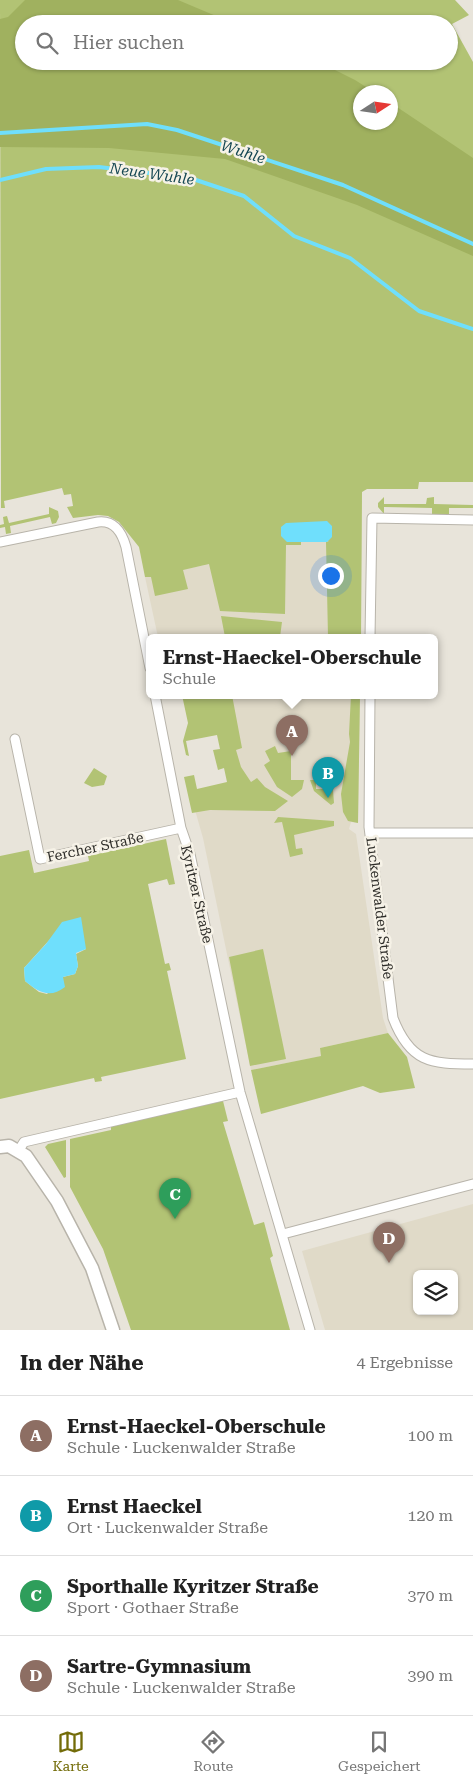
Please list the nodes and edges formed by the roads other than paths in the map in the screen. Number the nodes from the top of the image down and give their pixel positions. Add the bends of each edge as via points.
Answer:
1 (473, 520) edge
2 (0, 542) edge
3 (370, 634) edge
4 (146, 648) edge
5 (156, 699) edge
6 (370, 699) edge
7 (15, 739) dead end
8 (181, 828) junction
9 (370, 833) junction
10 (473, 833) edge
11 (473, 1064) edge
12 (240, 1092) junction
13 (0, 1147) edge
14 (19, 1150) junction
15 (473, 1184) edge
16 (283, 1234) junction
17 (113, 1330) edge
18 (310, 1330) edge

1 - 3 street via 372,518
2 - 4 street via 103,521 114,526 122,533 126,547
5 - 8 street, Kyritzer Straße
6 - 9 street, Luckenwalder Straße
7 - 8 street, Fercher Straße via 40,859
8 - 12 street, Kyritzer Straße via 190,856
9 - 10 street
9 - 11 street, Luckenwalder Straße via 393,1018 401,1038 412,1051 433,1063
12 - 14 street via 30,1140 24,1142
12 - 16 street, Kyritzer Straße
13 - 14 street
14 - 17 street via 45,1183 80,1242
15 - 16 street
16 - 18 street, Kyritzer Straße

